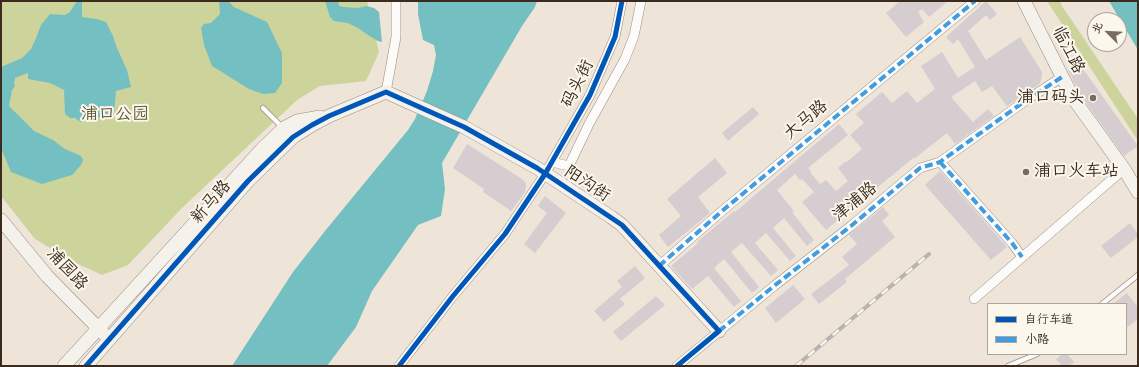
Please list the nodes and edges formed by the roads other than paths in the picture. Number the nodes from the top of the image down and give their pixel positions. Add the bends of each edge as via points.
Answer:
1 (396, 1) edge
2 (622, 1) edge
3 (641, 1) edge
4 (975, 1) edge
5 (1024, 1) edge
6 (1062, 76) junction
7 (386, 92) junction
8 (263, 108) dead end
9 (329, 116) junction
10 (284, 128) junction
11 (293, 137) junction
12 (940, 162) junction
13 (548, 168) junction
14 (1124, 169) junction
15 (1138, 192) edge
16 (1, 220) edge
17 (1022, 257) junction
18 (659, 266) junction
19 (1138, 275) edge
20 (974, 299) dead end
21 (1103, 303) edge
22 (99, 329) junction
23 (719, 332) junction
24 (109, 340) junction
25 (1035, 355) edge
26 (64, 366) edge
27 (86, 366) edge
28 (399, 366) edge
29 (677, 366) edge
30 (1008, 366) edge

1 - 7 street via 396,37
2 - 13 street, 码头街 via 615,37 590,95
3 - 13 street via 634,36 625,59 589,124 570,166
4 - 18 street, 大马路
5 - 6 street, 临江路
6 - 12 street, 津浦路
6 - 14 street, 临江路 via 1073,98
7 - 9 street, 新马路
7 - 13 street, 阳沟街
8 - 10 lane
9 - 10 street, 新马路 via 297,121
9 - 11 street, 新马路
10 - 11 lane
10 - 22 street, 新马路
11 - 24 street, 新马路 via 248,181
12 - 17 street
12 - 23 street, 津浦路 via 920,168
13 - 18 street, 阳沟街 via 622,225
13 - 28 street, 码头街 via 505,234
14 - 15 street, 临江路
14 - 17 street
16 - 22 street, 浦园路 via 47,276
17 - 20 street
18 - 23 street, 阳沟街
19 - 21 lane
22 - 24 street, 浦园路
22 - 26 street, 新马路
23 - 29 street, 津浦路
24 - 27 street, 新马路
25 - 30 lane

